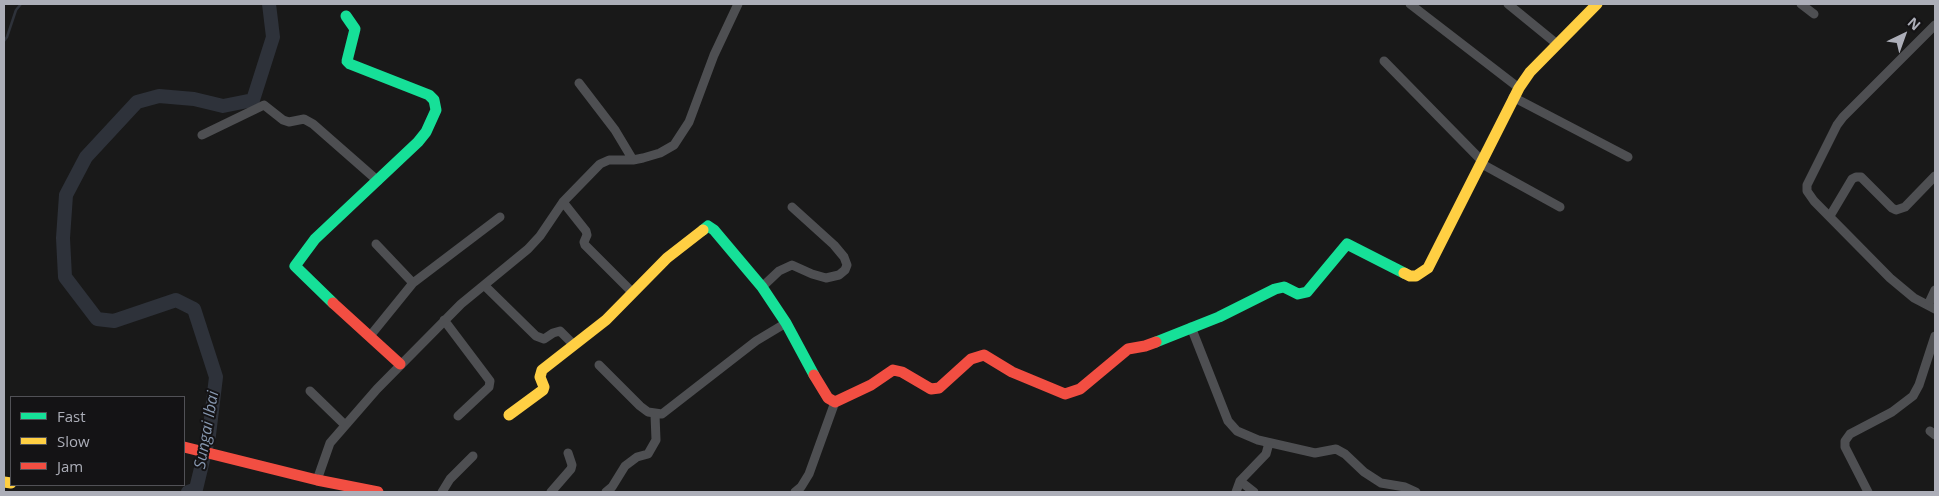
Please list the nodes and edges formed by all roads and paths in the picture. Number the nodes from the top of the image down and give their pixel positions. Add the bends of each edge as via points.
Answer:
1 (738, 4) edge
2 (1410, 4) edge
3 (1508, 4) edge
4 (1597, 4) edge
5 (1801, 4) edge
6 (1814, 14) dead end
7 (346, 16) dead end
8 (1935, 25) edge
9 (1557, 44) junction
10 (1384, 61) dead end
11 (579, 83) dead end
12 (1516, 92) junction
13 (202, 135) dead end
14 (1628, 157) dead end
15 (633, 160) junction
16 (1482, 163) junction
17 (1935, 176) edge
18 (378, 181) junction
19 (563, 202) junction
20 (792, 207) dead end
21 (1560, 207) dead end
22 (1830, 216) junction
23 (500, 217) dead end
24 (376, 244) dead end
25 (413, 283) junction
26 (485, 286) junction
27 (762, 287) junction
28 (1935, 290) edge
29 (633, 293) junction
30 (1931, 307) edge
31 (444, 320) junction
32 (786, 323) junction
33 (1191, 327) junction
34 (370, 336) junction
35 (1935, 336) edge
36 (573, 344) junction
37 (400, 364) junction
38 (599, 365) dead end
39 (310, 391) dead end
40 (835, 402) junction
41 (509, 415) dead end
42 (655, 415) junction
43 (458, 416) dead end
44 (345, 425) junction
45 (1269, 443) junction
46 (187, 447) edge
47 (568, 453) dead end
48 (472, 456) dead end
49 (317, 480) junction
50 (1240, 481) junction
51 (378, 492) edge
52 (442, 492) edge
53 (551, 492) edge
54 (606, 492) edge
55 (795, 492) edge
56 (1236, 492) edge
57 (1254, 492) edge
58 (1416, 492) edge
59 (1868, 492) edge

1 - 15 street via 714,55 689,122 674,145 653,156
2 - 12 street
3 - 9 street
4 - 9 street
5 - 6 street
7 - 18 street via 354,24 347,56 350,64 428,95 436,107 422,137
8 - 22 street via 1837,125 1807,185 1809,195
9 - 12 street
10 - 16 street
11 - 15 street
12 - 14 street
12 - 16 street
13 - 18 street via 264,105 283,120 304,119 314,124
15 - 19 street via 604,161
16 - 21 street
16 - 33 street via 1428,268 1422,273 1410,276 1346,244 1307,292 1298,294 1284,287 1276,289
17 - 22 street via 1905,207 1896,210 1861,177 1856,177
18 - 34 street via 325,228 295,266
19 - 26 street via 528,249
19 - 29 street via 586,231 585,245
20 - 27 street via 834,245 848,265 839,275 826,278 792,265 779,271
22 - 30 street via 1890,278
23 - 25 street
24 - 25 street
25 - 34 street
26 - 31 street
26 - 36 street via 536,336 544,339 560,331
27 - 29 street via 708,226 667,258
27 - 32 street
28 - 30 street
29 - 36 street via 606,320
31 - 37 street
31 - 43 street via 490,381 488,387
32 - 40 street via 828,398
32 - 42 street via 756,341 662,414
33 - 40 street via 1145,346 1128,349 1080,388 1065,394 1012,372 984,355 972,358 939,388 928,388 893,370 871,385
33 - 45 street via 1228,420 1237,430
34 - 37 street
35 - 59 street via 1913,396 1892,412 1850,434 1845,441
36 - 41 street via 542,370 542,390
37 - 44 street
38 - 42 street via 629,397
39 - 44 street
40 - 55 street via 809,474
42 - 54 street via 656,440 648,454 624,466
44 - 49 street via 330,443
45 - 50 street via 1266,454
45 - 58 street via 1315,453 1336,449 1381,483
46 - 49 street
47 - 53 street via 571,469
48 - 52 street
49 - 51 street
50 - 56 street
50 - 57 street

